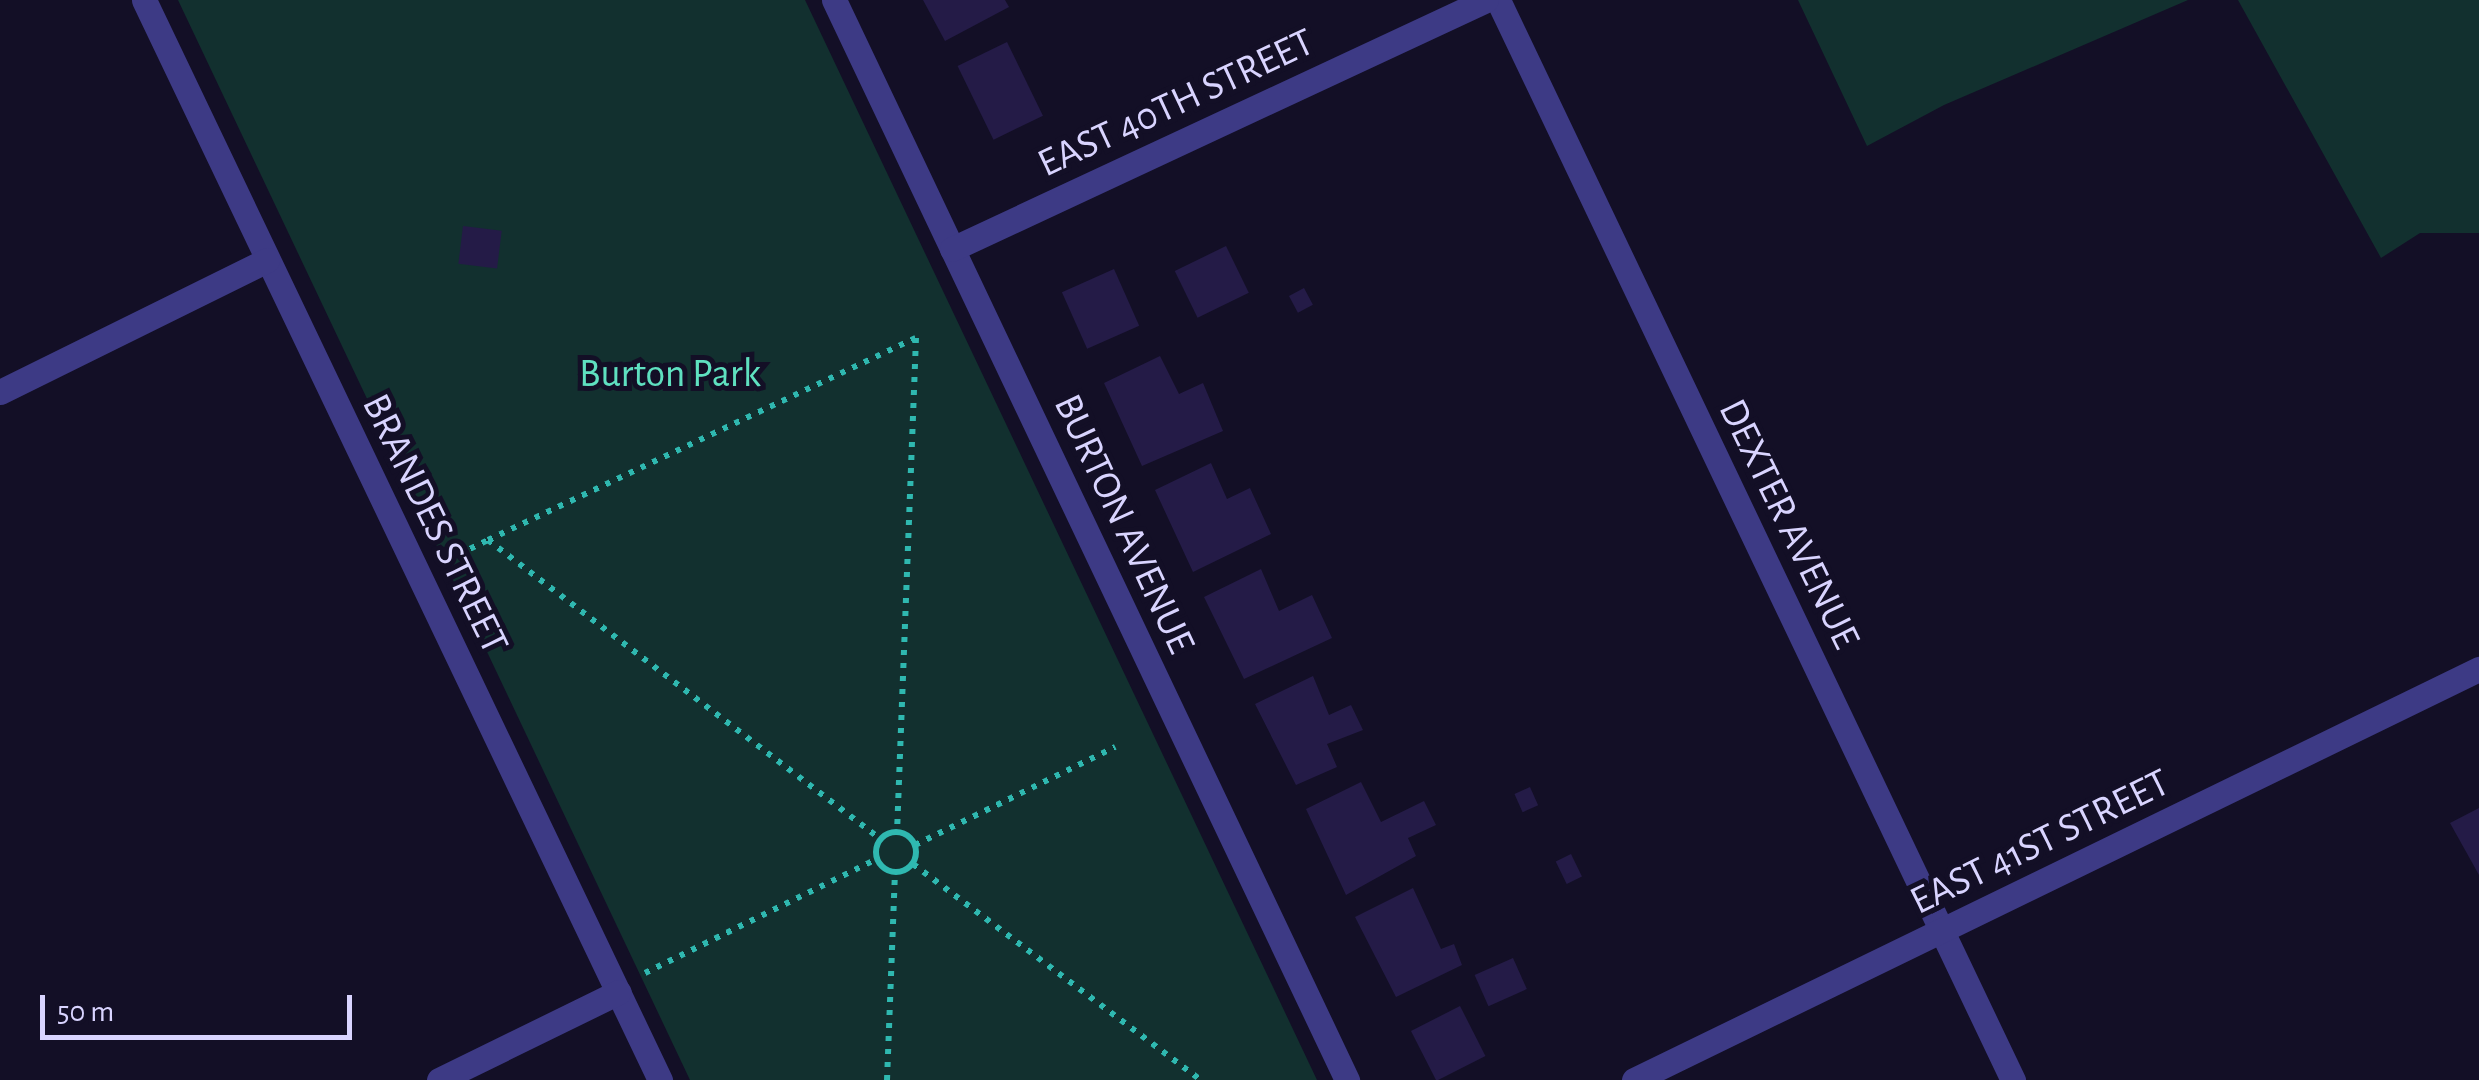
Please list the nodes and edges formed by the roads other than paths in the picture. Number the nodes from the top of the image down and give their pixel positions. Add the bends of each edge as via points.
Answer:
1 (144, 0) edge
2 (834, 0) edge
3 (1486, 0) edge
4 (1498, 0) edge
5 (952, 249) junction
6 (267, 260) junction
7 (0, 392) edge
8 (2479, 670) edge
9 (1942, 931) junction
10 (618, 992) junction
11 (439, 1080) edge
12 (660, 1080) edge
13 (1347, 1080) edge
14 (1634, 1080) edge
15 (2013, 1080) edge

1 - 6 street, BRANDES STREET
2 - 5 street, BURTON AVENUE
3 - 5 street, EAST 40TH STREET
4 - 9 street, DEXTER AVENUE
5 - 13 street, BURTON AVENUE
6 - 7 street
6 - 10 street, BRANDES STREET
8 - 9 street, EAST 41ST STREET
9 - 14 street, EAST 41ST STREET
9 - 15 street, DEXTER AVENUE
10 - 11 street
10 - 12 street, BRANDES STREET

